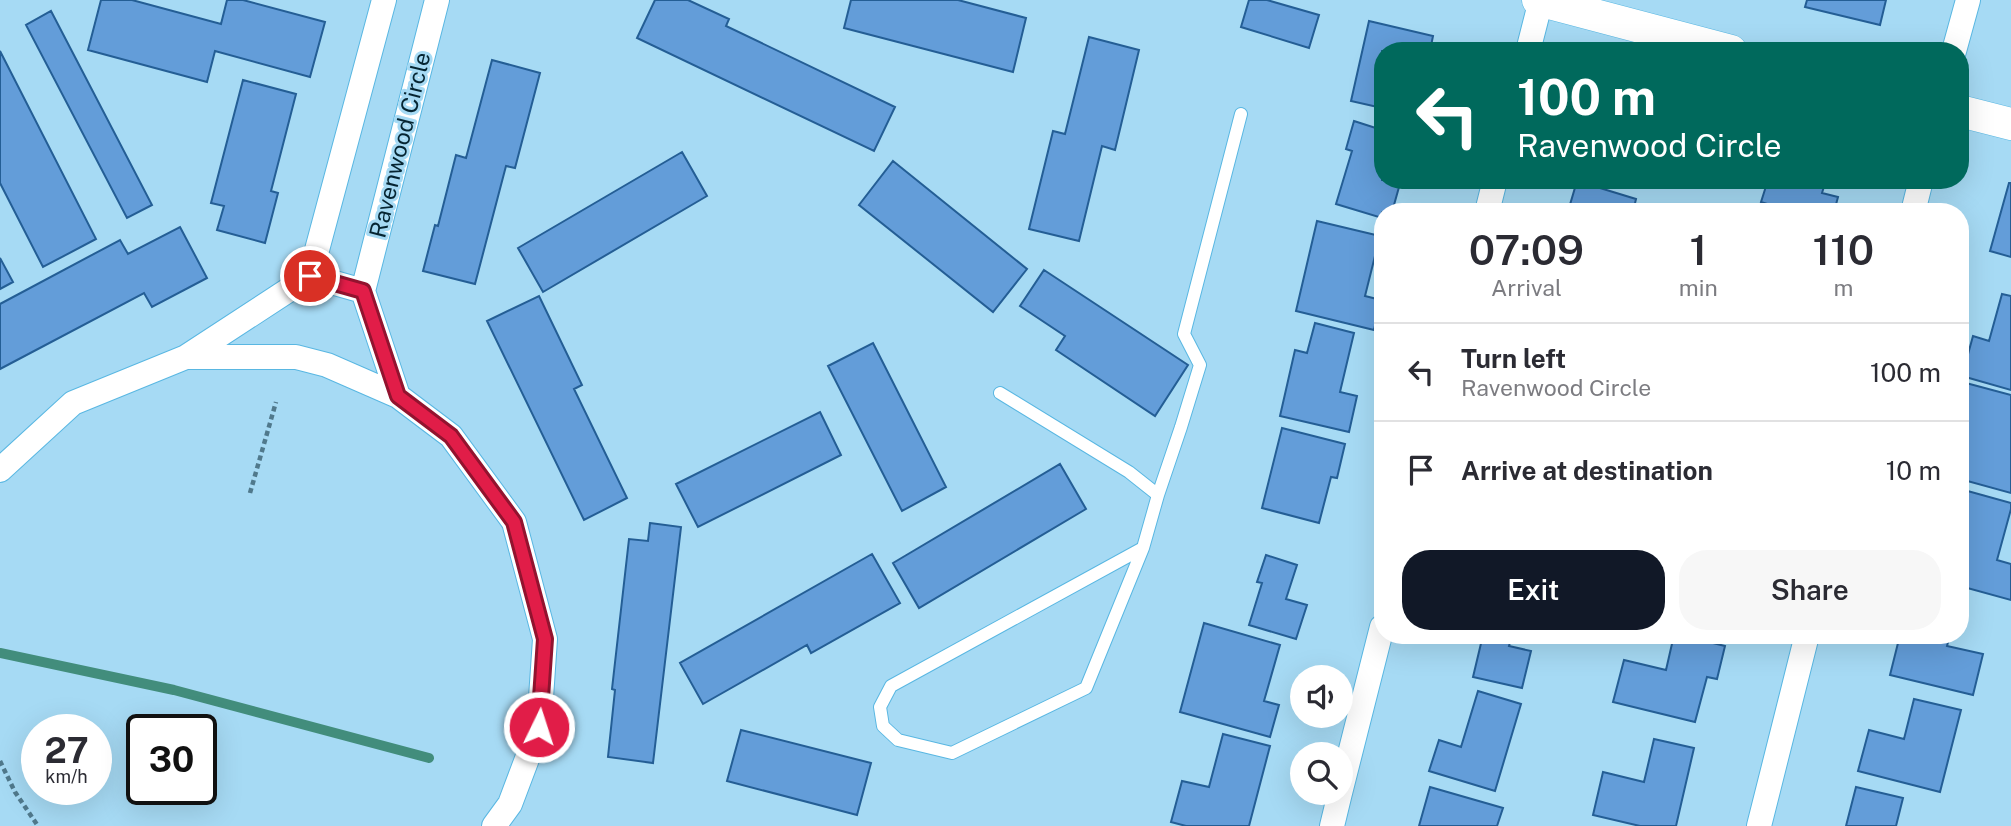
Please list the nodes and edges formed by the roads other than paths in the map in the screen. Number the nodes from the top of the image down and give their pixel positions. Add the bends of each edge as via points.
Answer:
1 (384, 0) edge
2 (437, 0) edge
3 (1540, 0) edge
4 (1968, 0) edge
5 (1530, 42) edge
6 (1697, 42) edge
7 (1956, 42) edge
8 (1969, 113) edge
9 (1241, 114) dead end
10 (2011, 124) edge
11 (310, 276) junction
12 (363, 291) junction
13 (186, 357) junction
14 (1000, 393) dead end
15 (398, 396) junction
16 (0, 470) edge
17 (1158, 495) junction
18 (1143, 548) junction
19 (1377, 644) edge
20 (1805, 644) edge
21 (1353, 742) edge
22 (1337, 805) edge
23 (494, 826) edge
24 (1332, 826) edge
25 (1759, 826) edge

1 - 11 street
2 - 12 street, Ravenwood Circle
3 - 5 street
3 - 6 street
4 - 7 street
8 - 10 street
9 - 17 lane via 1184,334 1200,365
11 - 12 street
11 - 13 street
12 - 15 street
13 - 15 street via 296,357 327,365
13 - 16 street via 73,402
14 - 17 lane via 1129,472
15 - 23 street via 451,436 514,522 545,639 539,727 510,804
17 - 18 lane
18 - 18 lane via 891,686 880,707 883,726 898,740 952,753 1086,688
19 - 21 street
20 - 25 street
22 - 24 street

